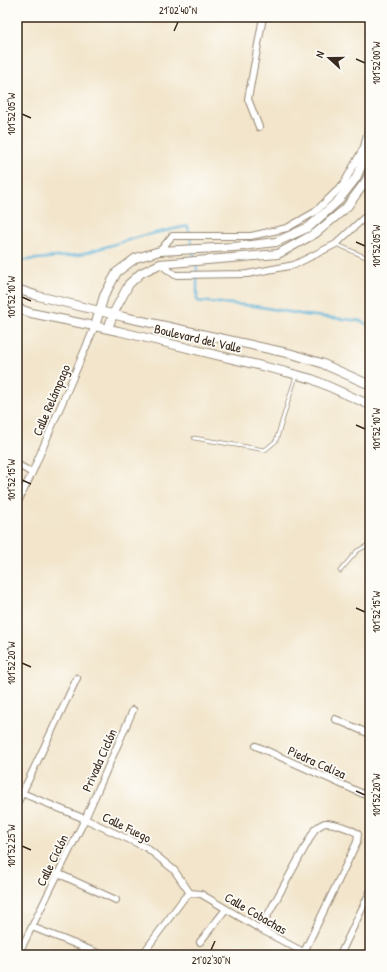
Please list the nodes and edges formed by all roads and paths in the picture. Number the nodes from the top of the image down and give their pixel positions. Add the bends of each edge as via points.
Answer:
1 (263, 17) edge
2 (370, 122) edge
3 (259, 127) dead end
4 (370, 146) edge
5 (370, 173) edge
6 (370, 211) edge
7 (336, 244) junction
8 (160, 251) junction
9 (370, 259) edge
10 (160, 264) junction
11 (17, 289) edge
12 (17, 308) edge
13 (99, 311) junction
14 (113, 314) junction
15 (95, 326) junction
16 (108, 329) junction
17 (297, 375) junction
18 (370, 385) edge
19 (370, 405) edge
20 (194, 438) dead end
21 (17, 464) edge
22 (32, 473) junction
23 (17, 504) edge
24 (370, 544) edge
25 (340, 571) dead end
26 (77, 678) dead end
27 (133, 710) dead end
28 (335, 719) dead end
29 (370, 734) edge
30 (256, 746) dead end
31 (19, 792) edge
32 (370, 797) edge
33 (17, 804) edge
34 (85, 819) junction
35 (57, 873) junction
36 (370, 892) edge
37 (190, 893) junction
38 (116, 900) dead end
39 (226, 909) junction
40 (32, 927) junction
41 (260, 929) junction
42 (200, 942) dead end
43 (306, 954) edge
44 (18, 955) edge
45 (103, 955) edge
46 (142, 955) edge
47 (340, 955) edge

1 - 3 street via 248,99
2 - 8 street via 364,147 343,185 315,212 287,228 251,236 172,236
4 - 8 street via 356,178 338,201 309,227 276,242
5 - 10 street via 346,208 316,233 278,254
6 - 7 street
7 - 9 lane
7 - 10 street via 294,265 247,274 175,275
8 - 13 street via 136,258 117,272
10 - 14 street via 141,273 129,284
11 - 13 street, Boulevard del Valle
12 - 15 street, Boulevard del Valle
13 - 14 street, Boulevard del Valle
13 - 15 street
14 - 16 street
14 - 18 street, Boulevard del Valle via 321,362
15 - 16 street, Boulevard del Valle
15 - 22 street, Calle Relámpago
16 - 17 street, Boulevard del Valle
17 - 19 street, Boulevard del Valle via 312,379
17 - 20 lane via 276,441 265,450
21 - 22 street
22 - 23 street, Calle Relámpago
24 - 25 lane via 357,551
26 - 31 street
27 - 34 street, Privada Ciclón
28 - 29 street
30 - 32 street, Piedra Caliza
31 - 33 street
31 - 34 street, Calle Fuego
34 - 35 street, Calle Ciclón
34 - 37 street, Calle Fuego via 147,848 174,870
35 - 38 street
35 - 40 street, Calle Ciclón
36 - 47 street
37 - 39 street, Calle Cobachas via 202,894
37 - 46 street
39 - 41 street, Calle Cobachas
39 - 42 street
40 - 44 street, Calle Ciclón
40 - 45 street
41 - 43 street, Calle Cobachas
41 - 43 street via 314,830 326,823 353,830 358,834 357,842

